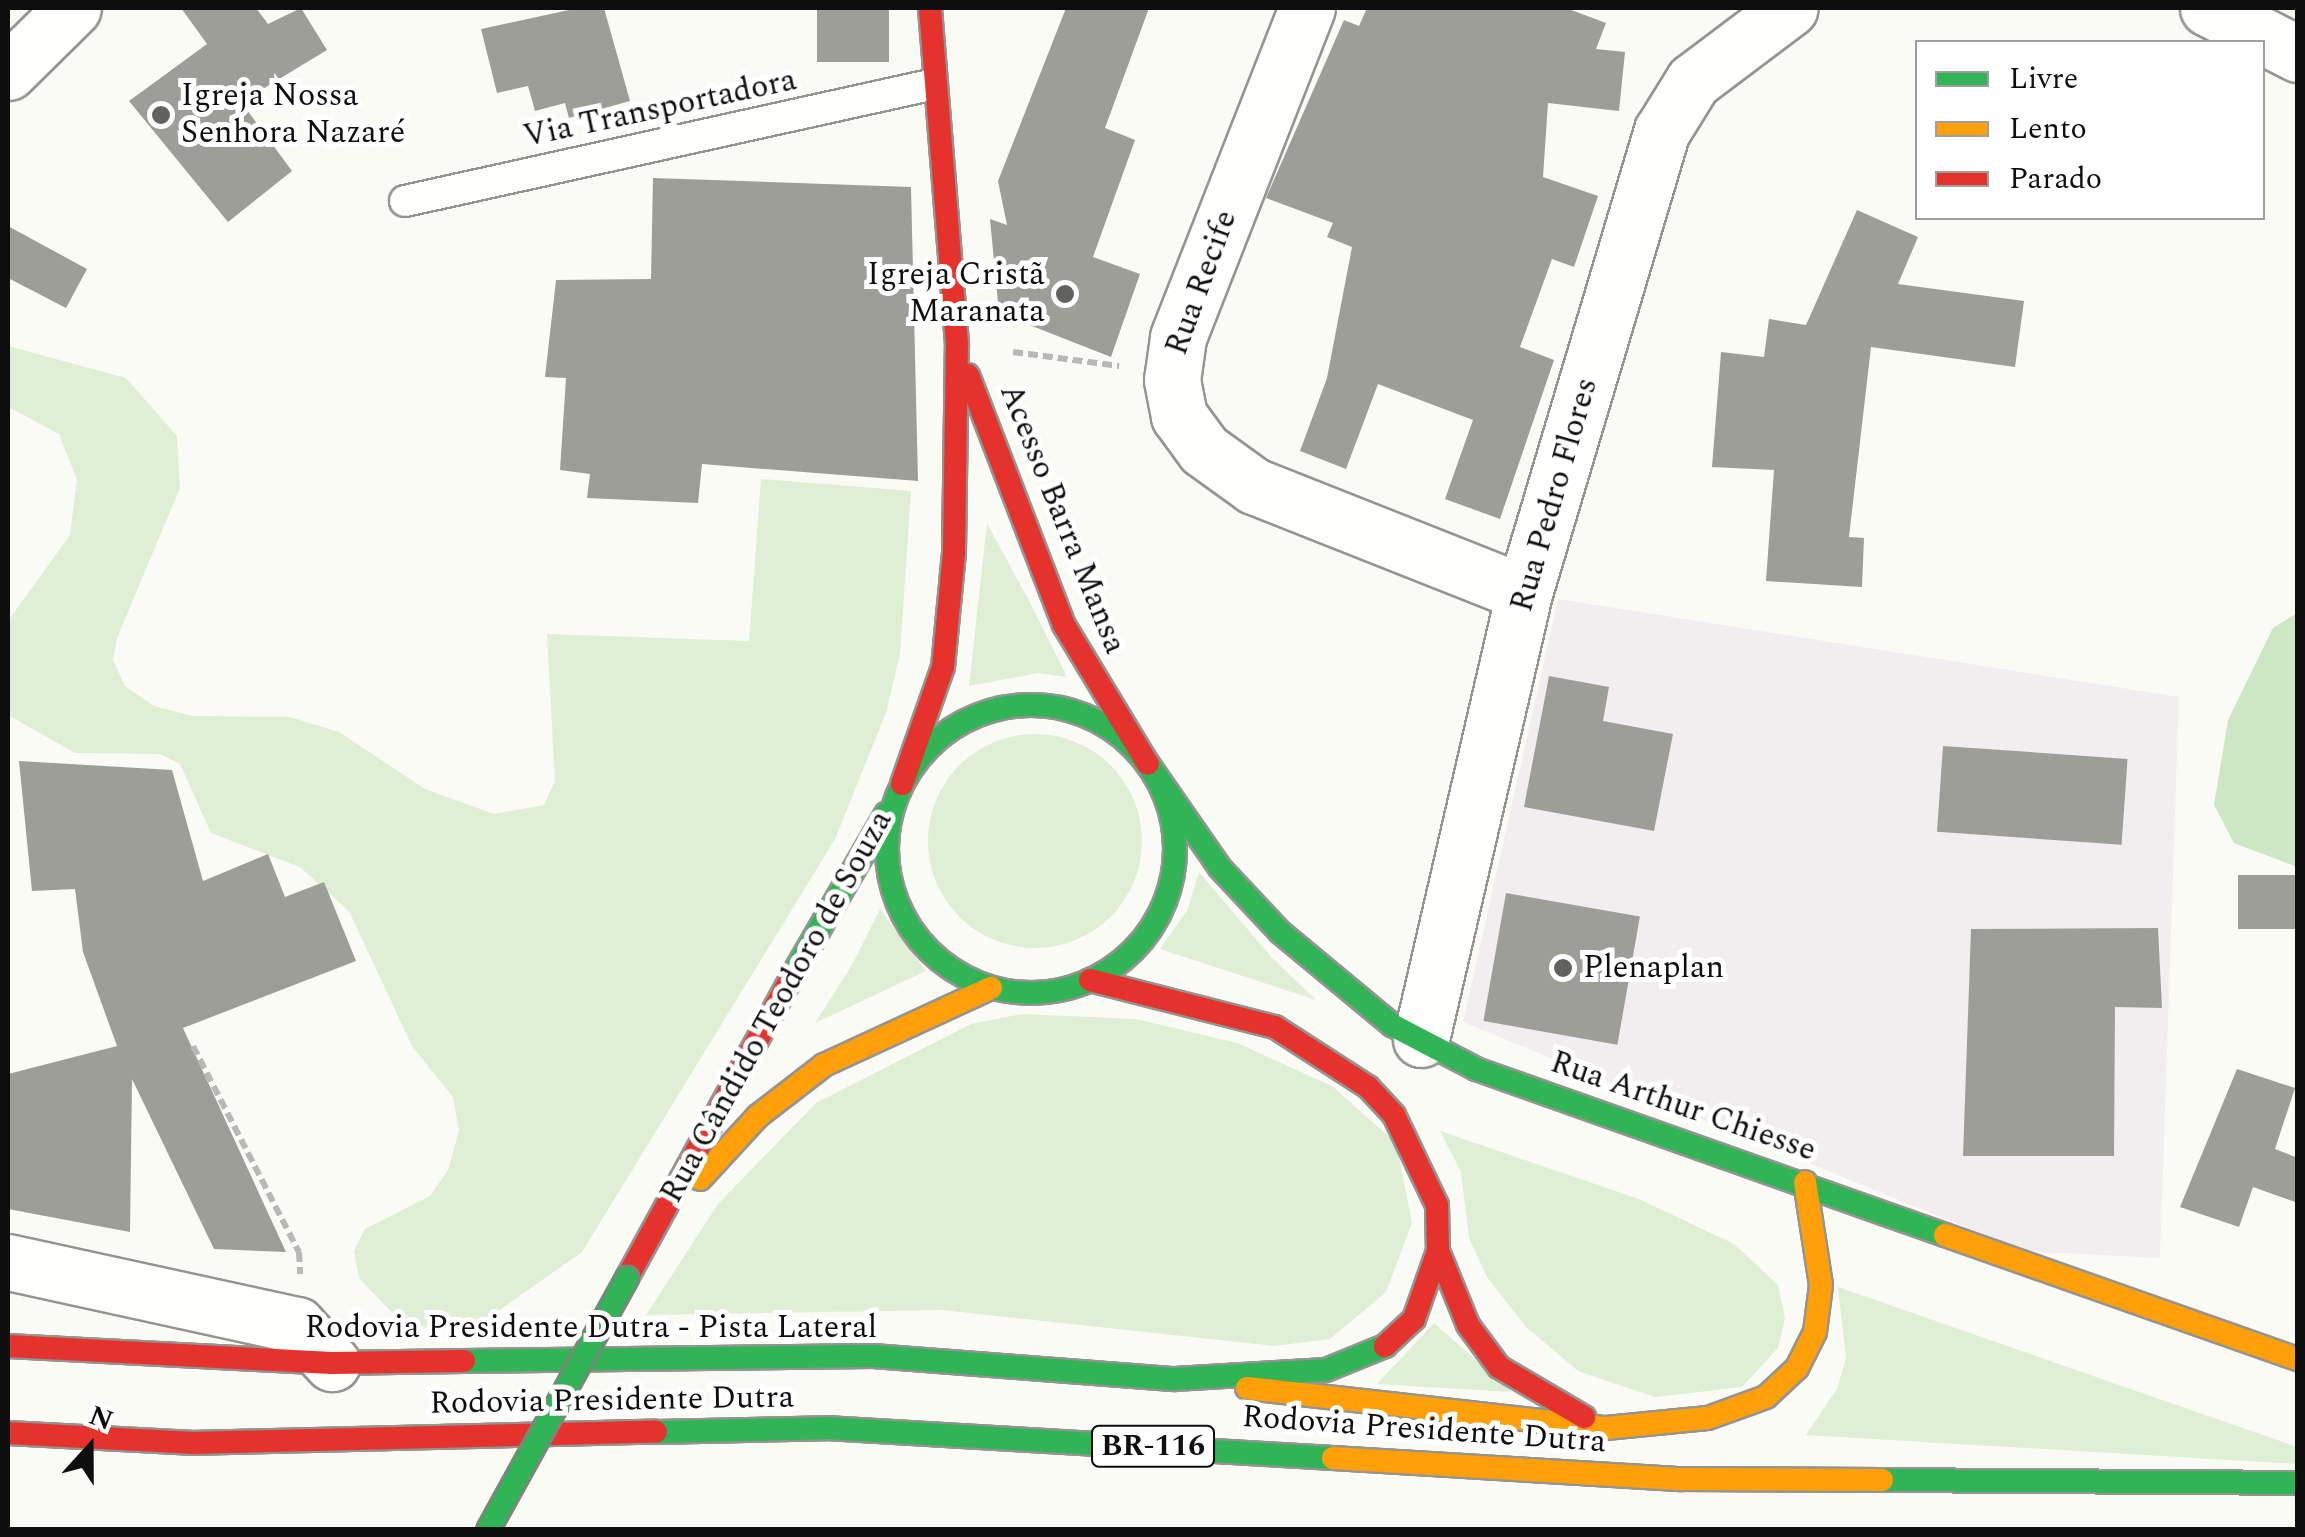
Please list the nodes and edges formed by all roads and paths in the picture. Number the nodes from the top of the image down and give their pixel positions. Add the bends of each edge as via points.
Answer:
1 (73, 8) edge
2 (930, 8) edge
3 (1308, 8) edge
4 (1790, 8) edge
5 (2208, 8) edge
6 (2298, 54) edge
7 (8, 72) edge
8 (930, 85) junction
9 (405, 201) dead end
10 (957, 344) junction
11 (1172, 372) junction
12 (1524, 593) junction
13 (1148, 764) junction
14 (902, 784) junction
15 (1090, 980) junction
16 (991, 988) junction
17 (1422, 1039) junction
18 (193, 1046) dead end
19 (1805, 1182) junction
20 (653, 1228) junction
21 (293, 1240) dead end
22 (1438, 1251) junction
23 (8, 1262) edge
24 (8, 1346) edge
25 (2298, 1359) edge
26 (332, 1363) junction
27 (1175, 1379) junction
28 (1606, 1428) junction
29 (8, 1434) edge
30 (2298, 1483) edge
31 (488, 1530) edge

1 - 7 street
2 - 8 main road
3 - 11 street, Rua Recife via 1178,338
4 - 12 street, Rua Pedro Flores via 1692,81 1662,132
5 - 6 street
8 - 9 lane, Via Transportadora
8 - 10 main road
10 - 11 path
10 - 13 main road, Acesso Barra Mansa via 1064,625
10 - 14 main road via 950,612 943,667
11 - 12 street, Rua Recife via 1188,433 1222,466
12 - 17 street, Rua Pedro Flores
13 - 14 main road via 1084,716 1010,706 946,732
13 - 15 main road via 1175,834 1171,885 1150,932
13 - 17 main road, Rua Arthur Chiesse via 1244,898 1351,993
14 - 16 main road via 886,851 903,917 949,968
14 - 20 main road, Rua Cândido Teodoro de Souza
15 - 16 main road via 1037,992
15 - 22 main road via 1276,1027 1368,1087 1423,1166 1438,1205
16 - 20 main road, Rua Cândido Teodoro de Souza via 884,1032 809,1076 758,1116
17 - 19 main road, Rua Arthur Chiesse via 1602,1118
18 - 21 path
19 - 25 main road, Rua Arthur Chiesse
19 - 28 main road via 1821,1284 1814,1332 1797,1368 1766,1398 1708,1418
20 - 31 main road, bridge
22 - 27 main road via 1414,1320 1366,1358 1326,1370
22 - 28 main road via 1468,1325 1499,1367 1522,1387
23 - 26 street via 297,1325
24 - 26 main road, Rodovia Presidente Dutra - Pista Lateral
26 - 27 main road, Rodovia Presidente Dutra - Pista Lateral via 855,1356
27 - 28 main road
29 - 30 main road, Rodovia Presidente Dutra / BR-116 via 190,1443 826,1428 1682,1479

